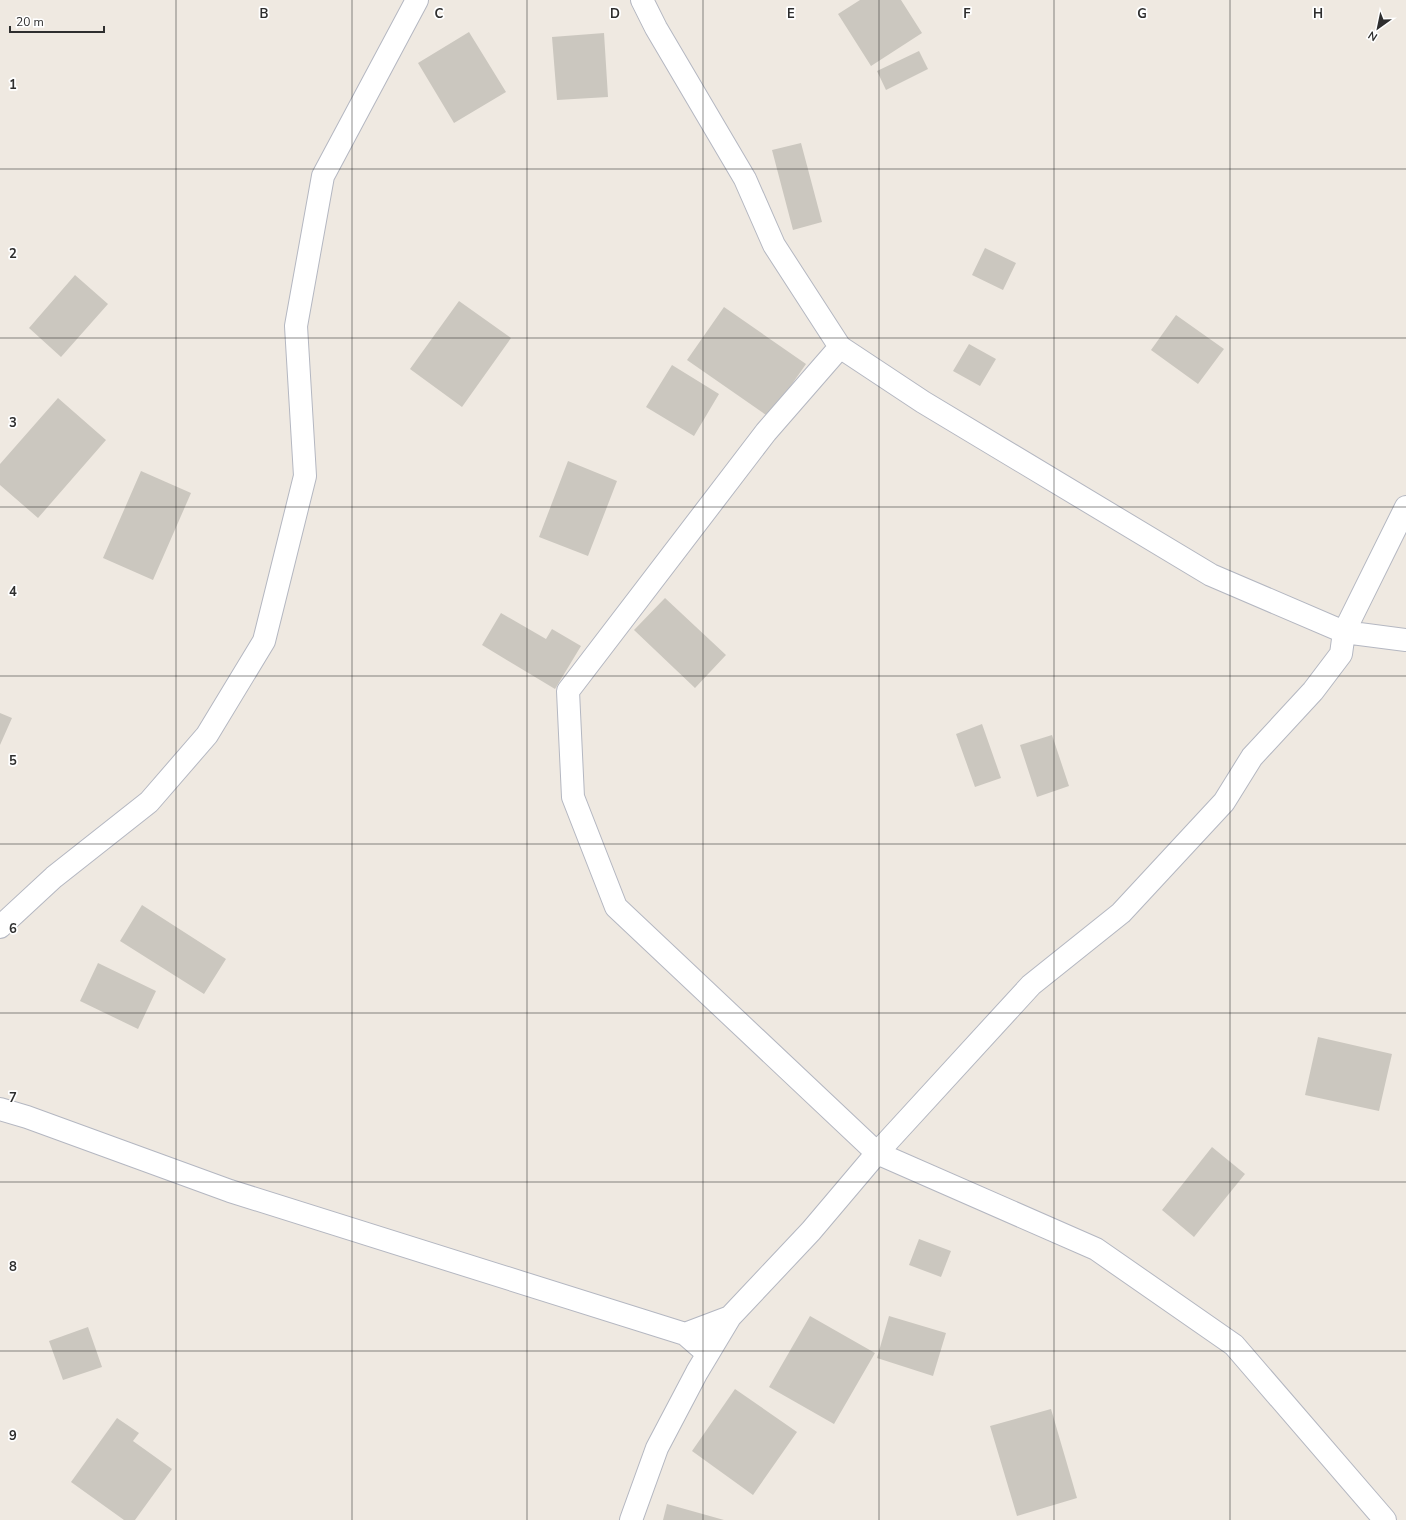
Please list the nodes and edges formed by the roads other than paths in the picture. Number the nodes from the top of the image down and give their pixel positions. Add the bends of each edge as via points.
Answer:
1 (416, 0) edge
2 (642, 0) edge
3 (840, 347) junction
4 (1406, 507) edge
5 (1344, 632) junction
6 (1406, 640) edge
7 (0, 927) edge
8 (0, 1109) edge
9 (877, 1153) junction
10 (730, 1317) junction
11 (685, 1334) junction
12 (708, 1354) junction
13 (631, 1520) edge
14 (1385, 1520) edge

1 - 7 street via 322,176 296,326 305,476 264,641 207,735 149,802 54,877
2 - 3 street via 745,179 774,245
3 - 5 street via 923,402 1211,575
3 - 9 street via 766,432 568,691 573,797 616,907
4 - 5 street
5 - 6 street
5 - 9 street via 1341,654 1313,691 1252,757 1224,802 1121,913 1031,985
8 - 11 street via 230,1191
9 - 10 street via 811,1230
9 - 14 street via 1096,1249 1234,1345
10 - 11 street
10 - 12 street
11 - 12 street
12 - 13 street via 657,1448

